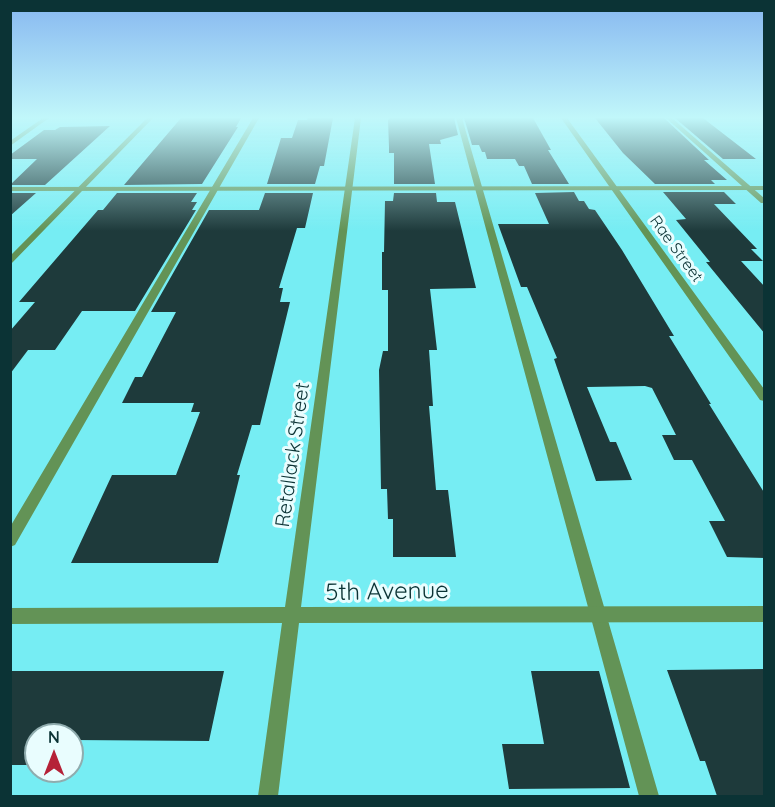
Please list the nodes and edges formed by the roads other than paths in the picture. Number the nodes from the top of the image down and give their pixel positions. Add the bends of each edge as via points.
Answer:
1 (113, 156) edge
2 (235, 156) edge
3 (353, 156) edge
4 (470, 156) edge
5 (591, 156) edge
6 (712, 156) edge
7 (10, 189) edge
8 (81, 189) junction
9 (216, 189) junction
10 (349, 189) junction
11 (479, 189) junction
12 (615, 189) junction
13 (750, 189) junction
14 (765, 189) edge
15 (765, 201) edge
16 (10, 262) edge
17 (765, 397) edge
18 (10, 541) edge
19 (597, 613) junction
20 (765, 614) edge
21 (10, 616) edge
22 (291, 617) junction
23 (268, 796) edge
24 (649, 796) edge

1 - 8 street
2 - 9 street
3 - 10 street, Retallack Street
4 - 11 street
5 - 12 street, Rae Street
6 - 13 street
7 - 8 street
8 - 9 street
8 - 16 street
9 - 10 street
9 - 18 street
10 - 11 street
10 - 22 street, Retallack Street
11 - 12 street
11 - 19 street
12 - 13 street
12 - 17 street, Rae Street
13 - 14 street
13 - 15 street
19 - 20 street, 5th Avenue
19 - 22 street, 5th Avenue
19 - 24 street
21 - 22 street, 5th Avenue
22 - 23 street, Retallack Street

